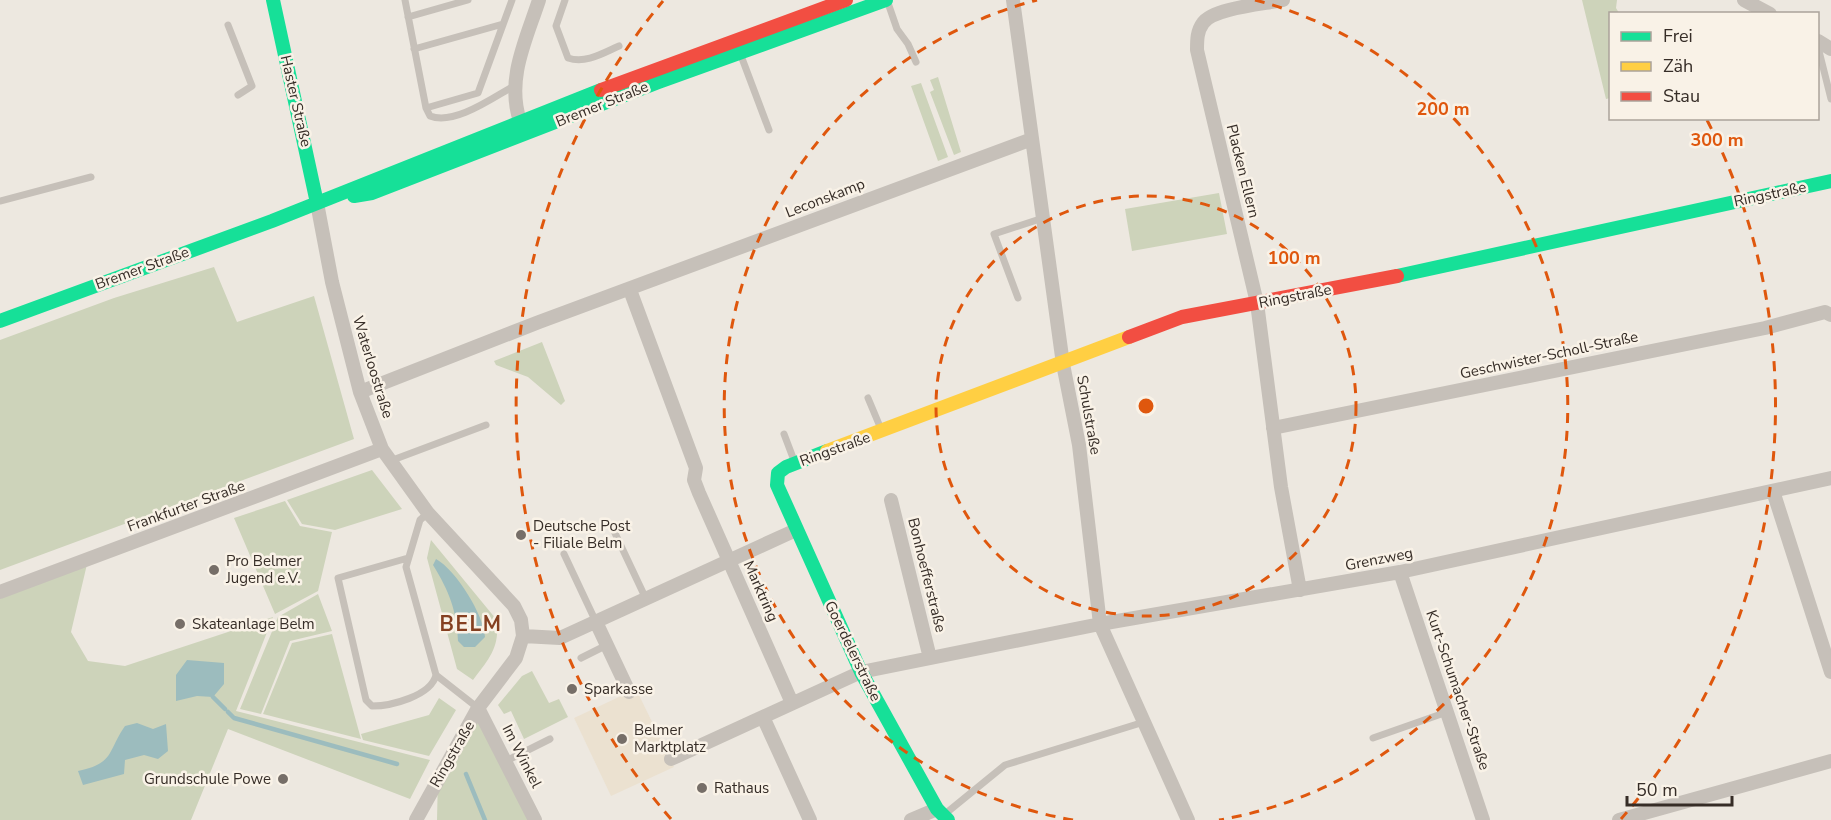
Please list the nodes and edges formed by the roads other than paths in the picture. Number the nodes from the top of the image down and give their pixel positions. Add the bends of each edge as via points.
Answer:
1 (273, 0) edge
2 (405, 0) edge
3 (468, 0) edge
4 (513, 0) edge
5 (539, 0) edge
6 (565, 0) edge
7 (846, 0) edge
8 (886, 0) edge
9 (1013, 0) edge
10 (1283, 0) edge
11 (1744, 0) edge
12 (1766, 12) edge
13 (408, 17) junction
14 (504, 24) junction
15 (228, 25) dead end
16 (736, 39) junction
17 (620, 46) dead end
18 (414, 49) junction
19 (1819, 51) edge
20 (741, 54) junction
21 (916, 62) dead end
22 (514, 86) junction
23 (238, 95) dead end
24 (1831, 99) edge
25 (426, 108) junction
26 (520, 121) junction
27 (769, 130) dead end
28 (1032, 139) junction
29 (91, 177) dead end
30 (1831, 181) edge
31 (0, 201) edge
32 (317, 202) junction
33 (1043, 218) junction
34 (630, 290) junction
35 (1018, 298) dead end
36 (1257, 303) junction
37 (1831, 315) edge
38 (0, 321) edge
39 (1063, 364) junction
40 (360, 392) junction
41 (868, 398) dead end
42 (486, 425) dead end
43 (1273, 428) junction
44 (881, 431) junction
45 (784, 434) dead end
46 (382, 449) junction
47 (390, 461) junction
48 (796, 463) junction
49 (778, 474) joint
50 (1831, 478) edge
51 (1773, 491) junction
52 (891, 500) dead end
53 (428, 513) junction
54 (796, 530) junction
55 (614, 531) dead end
56 (564, 554) dead end
57 (408, 558) junction
58 (729, 561) junction
59 (1400, 572) junction
60 (1300, 590) junction
61 (0, 592) edge
62 (646, 599) junction
63 (596, 622) junction
64 (1100, 624) junction
65 (523, 636) junction
66 (607, 645) junction
67 (581, 658) dead end
68 (930, 658) junction
69 (861, 672) junction
70 (1831, 672) edge
71 (436, 675) junction
72 (629, 692) dead end
73 (792, 703) junction
74 (478, 708) junction
75 (1448, 711) junction
76 (763, 717) junction
77 (1144, 722) junction
78 (1373, 738) dead end
79 (550, 739) dead end
80 (671, 759) dead end
81 (506, 761) junction
82 (1831, 761) edge
83 (942, 815) edge
84 (416, 820) edge
85 (535, 820) edge
86 (810, 820) edge
87 (911, 820) edge
88 (1188, 820) edge
89 (1483, 820) edge
90 (1619, 820) edge

1 - 32 street, Haster Straße
2 - 13 lane
3 - 13 lane
4 - 14 lane
5 - 22 street via 515,70
6 - 17 lane via 556,26 568,58 576,61 596,57
7 - 16 street, Bremer Straße
8 - 20 street, Bremer Straße
8 - 21 lane
9 - 28 street, Schulstraße
10 - 36 street, Placken Ellern via 1217,13 1204,21 1197,33 1197,50
11 - 12 street
13 - 18 lane
14 - 18 lane
14 - 25 lane via 478,93
15 - 23 lane via 252,86
16 - 20 lane
16 - 26 street, Bremer Straße
18 - 25 lane
19 - 24 lane
20 - 27 lane
20 - 32 street, Bremer Straße via 372,193
22 - 25 lane via 481,107 438,120
22 - 26 street
26 - 32 street, Bremer Straße
28 - 33 street, Schulstraße
28 - 34 street, Leconskamp
29 - 31 lane
30 - 36 street, Ringstraße
32 - 38 street, Bremer Straße
32 - 40 street, Waterloostraße via 332,282
33 - 35 lane via 994,234
33 - 39 street, Schulstraße
34 - 40 street, Leconskamp
34 - 58 street, Marktring via 696,468 694,480
36 - 39 street, Ringstraße via 1182,317
36 - 43 street, Placken Ellern
37 - 43 street, Geschwister-Scholl-Straße via 1825,312 1765,328
39 - 44 street, Ringstraße
39 - 64 street, Schulstraße via 1079,445
40 - 46 street, Waterloostraße
41 - 44 lane
42 - 47 lane
43 - 60 street, Placken Ellern
44 - 48 street, Ringstraße
45 - 48 lane
46 - 47 street, Waterloostraße
46 - 61 street, Frankfurter Straße
47 - 53 street, Waterloostraße
48 - 49 street, Ringstraße
49 - 54 street, Goerdelerstraße via 777,485
50 - 51 street, Grenzweg
51 - 59 street, Grenzweg
51 - 70 street
52 - 68 street, Bonhoefferstraße
53 - 57 lane via 420,520
53 - 65 street, Waterloostraße via 514,606
54 - 58 street
54 - 69 street, Goerdelerstraße
55 - 62 lane
56 - 63 lane
57 - 71 lane via 407,572
57 - 71 lane via 338,578 366,700 372,706 380,706 408,698 430,686
58 - 62 street
58 - 73 street, Marktring
59 - 60 street, Grenzweg
59 - 75 street, Kurt-Schumacher-Straße
60 - 64 street, Grenzweg
62 - 63 street
63 - 65 street via 560,638
63 - 66 street
64 - 68 street, Grenzweg
64 - 77 street, Schulstraße
65 - 74 street, Ringstraße via 516,657
66 - 67 lane
66 - 72 street
68 - 69 street
69 - 73 street
69 - 83 street, Goerdelerstraße
71 - 74 lane
73 - 76 street
74 - 81 street, Im Winkel
74 - 84 street, Ringstraße
75 - 78 lane
75 - 89 street, Kurt-Schumacher-Straße
76 - 80 street
76 - 86 street
77 - 83 lane via 1005,765
77 - 88 street, Schulstraße
79 - 81 lane
81 - 85 street, Im Winkel
82 - 90 street
83 - 87 street

